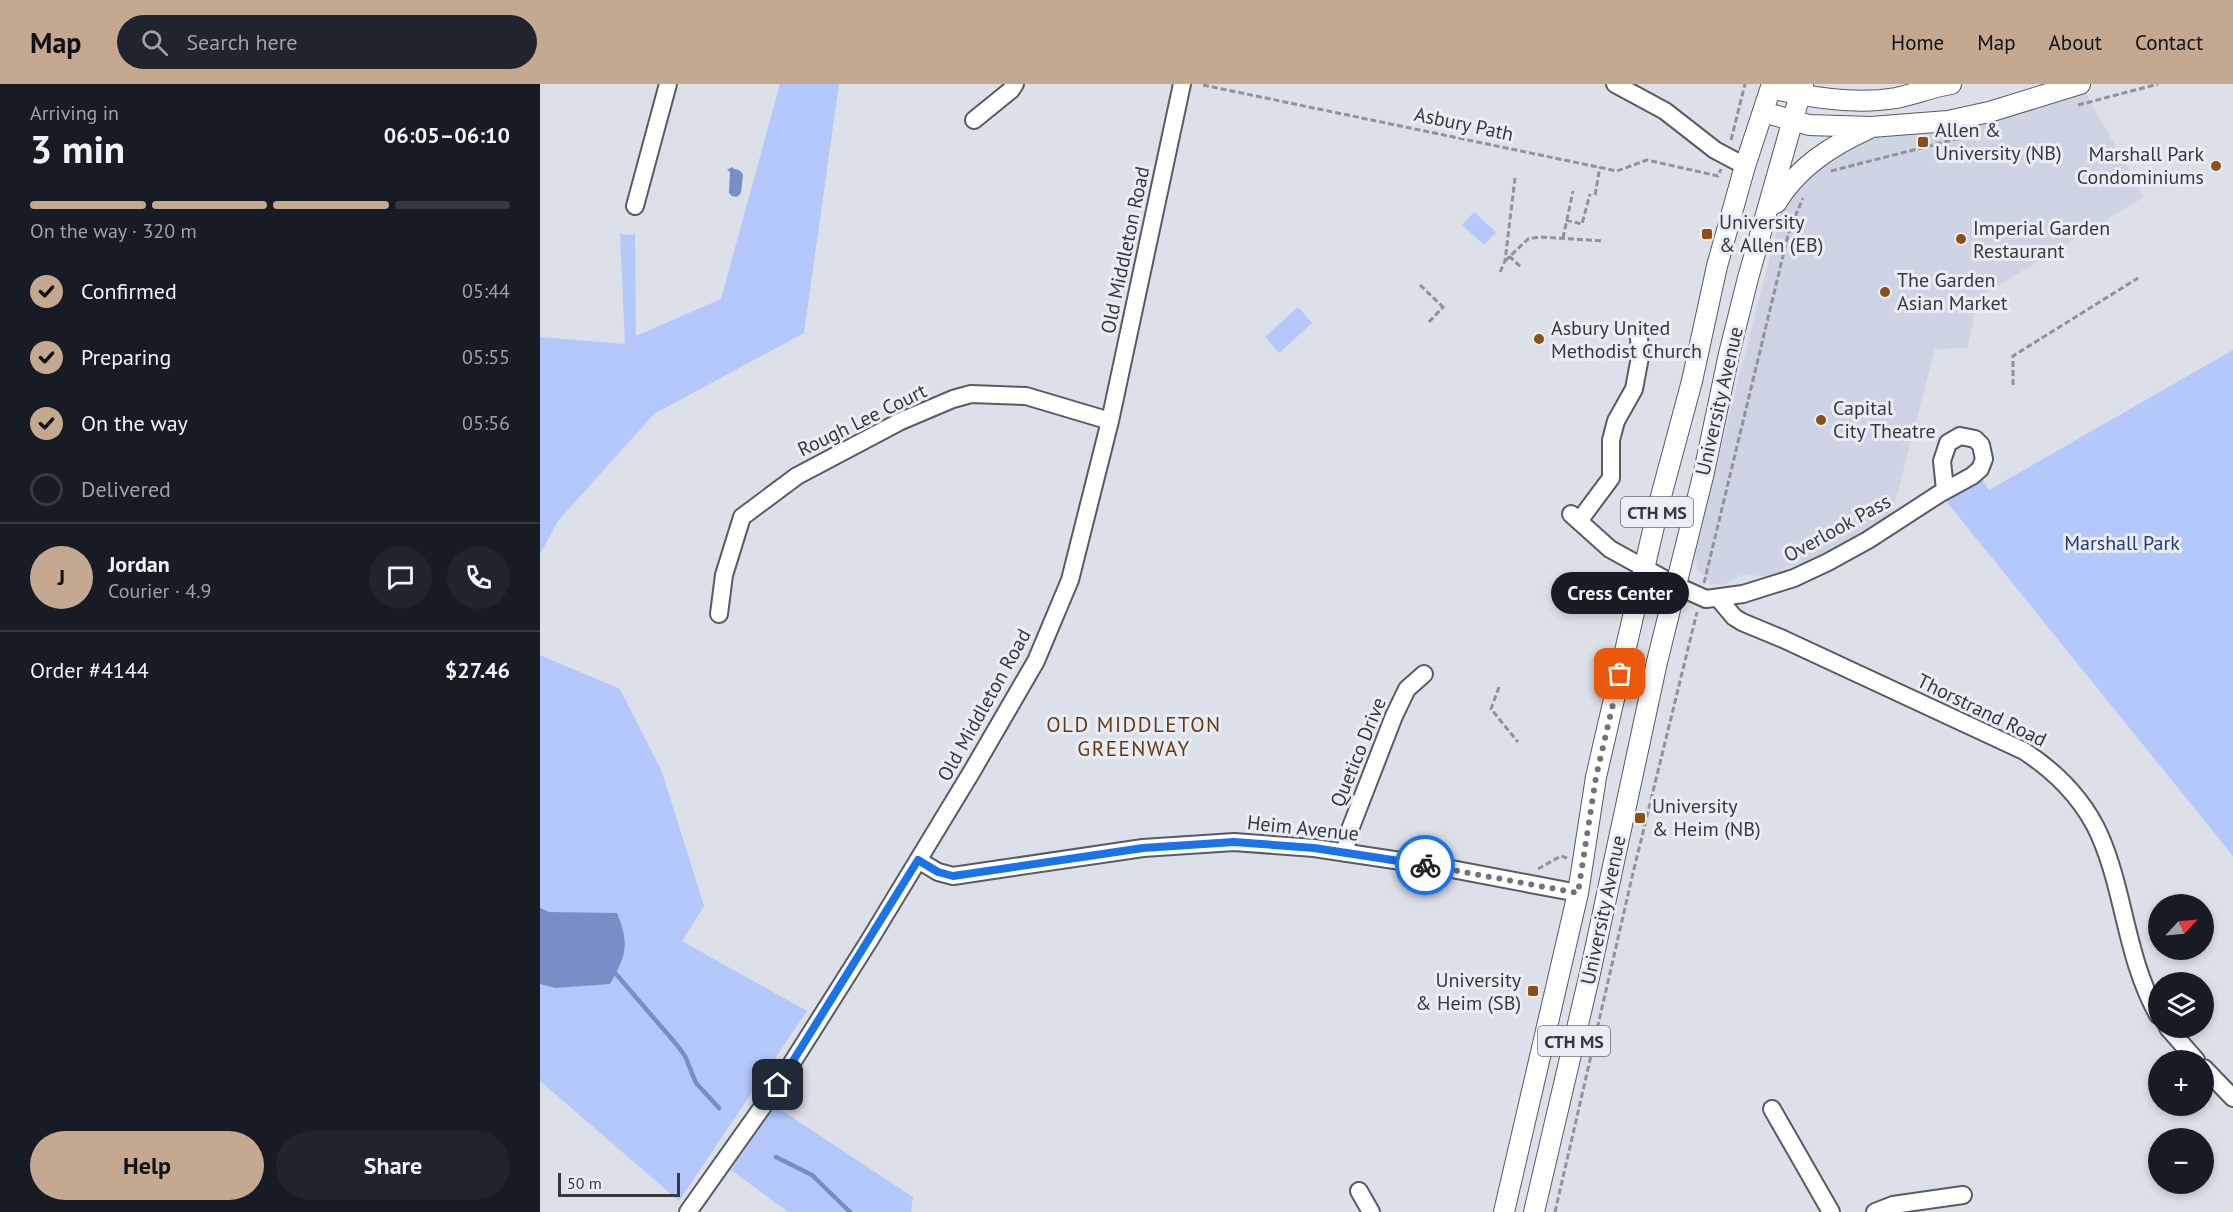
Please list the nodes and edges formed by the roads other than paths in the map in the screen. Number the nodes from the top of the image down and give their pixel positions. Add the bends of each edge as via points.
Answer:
1 (668, 84) edge
2 (1015, 84) edge
3 (1182, 84) edge
4 (1615, 84) edge
5 (1951, 84) edge
6 (2080, 84) edge
7 (1771, 86) edge
8 (1922, 86) edge
9 (1802, 90) edge
10 (1763, 112) junction
11 (974, 120) dead end
12 (1793, 122) junction
13 (1871, 127) junction
14 (1745, 166) junction
15 (635, 206) dead end
16 (1765, 220) junction
17 (1639, 337) dead end
18 (1110, 421) junction
19 (1945, 490) dead end
20 (1644, 569) junction
21 (1677, 586) junction
22 (1718, 598) junction
23 (719, 614) dead end
24 (1424, 674) dead end
25 (1345, 853) junction
26 (918, 860) junction
27 (1578, 893) junction
28 (2148, 993) edge
29 (1575, 1036) junction
30 (2177, 1038) edge
31 (2187, 1050) edge
32 (2214, 1078) edge
33 (2233, 1098) edge
34 (1772, 1109) dead end
35 (1359, 1191) dead end
36 (1963, 1196) dead end
37 (688, 1212) edge
38 (1371, 1212) edge
39 (1504, 1212) edge
40 (1534, 1212) edge
41 (1831, 1212) edge
42 (1875, 1212) edge

1 - 15 street
2 - 11 street
3 - 18 street, Old Middleton Road
4 - 14 street via 1665,111 1715,150
5 - 8 main road
6 - 13 main road via 1948,121
7 - 9 main road
7 - 10 main road, University Avenue / CTH MS
8 - 9 main road via 1905,96 1874,100 1826,99
9 - 12 main road, University Avenue / CTH MS
10 - 12 main road
10 - 14 main road, University Avenue / CTH MS
12 - 13 main road
12 - 16 main road, University Avenue / CTH MS
13 - 16 main road via 1803,168
14 - 20 main road, University Avenue / CTH MS
16 - 21 main road, University Avenue / CTH MS via 1738,319
17 - 20 street, Overlook Pass via 1634,389 1611,440 1611,478 1575,518 1610,549
18 - 23 street, Rough Lee Court via 1026,396 971,394 901,422 797,476 742,517 724,575
18 - 26 street, Old Middleton Road via 1070,580 1036,661
19 - 22 street, Overlook Pass via 1828,562 1775,584
20 - 21 street, Overlook Pass
20 - 27 main road, University Avenue / CTH MS via 1596,777
21 - 22 street, Overlook Pass via 1700,597
21 - 29 main road, University Avenue / CTH MS
22 - 28 street, Thorstrand Road via 1742,622 2024,751 2056,774 2084,807 2099,834
24 - 25 street, Quetico Drive via 1407,689 1394,716 1349,832
25 - 26 street, Heim Avenue via 1234,842 1143,848 953,876
25 - 27 street, Heim Avenue
26 - 37 street, Old Middleton Road via 778,1085
27 - 29 main road via 1590,908 1575,1001
27 - 39 main road, University Avenue / CTH MS
29 - 40 main road, University Avenue / CTH MS
30 - 31 street
32 - 33 street
34 - 41 street
35 - 38 street
36 - 42 street via 1893,1205

